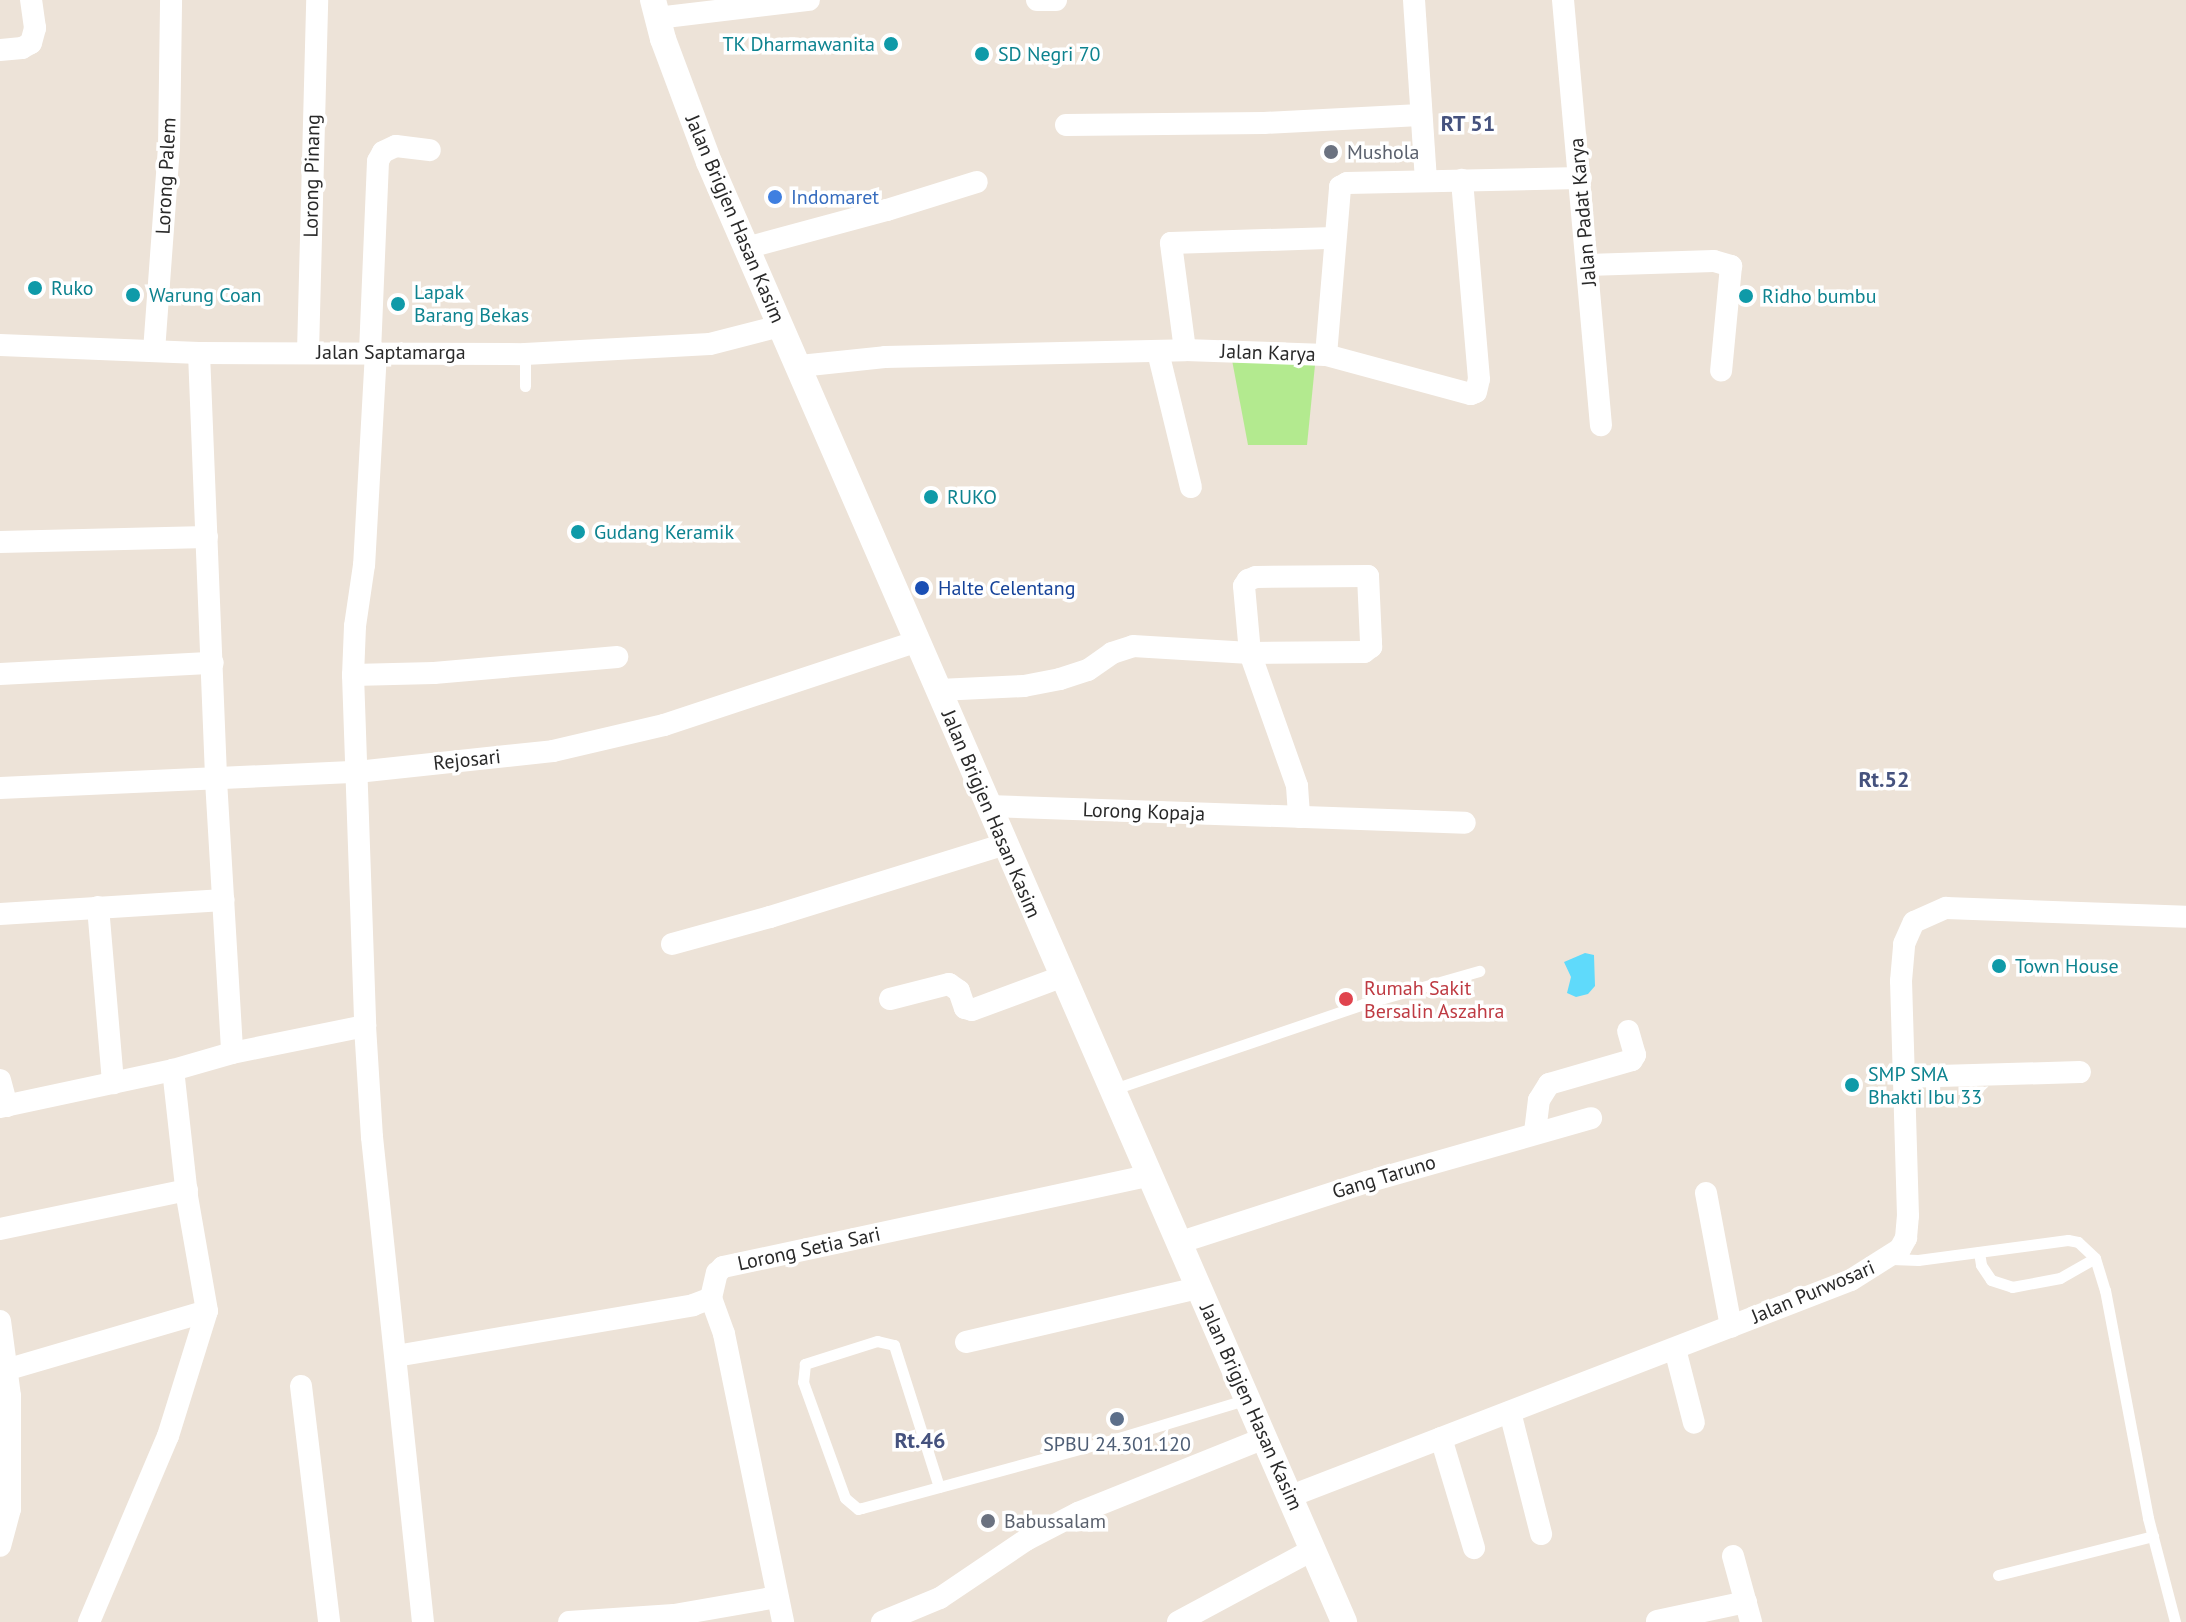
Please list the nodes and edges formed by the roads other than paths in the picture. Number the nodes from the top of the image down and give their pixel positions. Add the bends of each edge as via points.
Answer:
1 (31, 0) edge
2 (171, 0) edge
3 (317, 0) edge
4 (809, 0) edge
5 (1037, 0) edge
6 (1056, 0) edge
7 (1414, 0) edge
8 (1563, 0) edge
9 (655, 9) edge
10 (0, 50) edge
11 (1420, 115) junction
12 (1066, 125) dead end
13 (430, 150) dead end
14 (1581, 178) junction
15 (1462, 180) junction
16 (1426, 181) junction
17 (977, 182) dead end
18 (1334, 238) junction
19 (746, 248) junction
20 (1587, 265) junction
21 (780, 326) junction
22 (0, 345) edge
23 (1185, 350) junction
24 (154, 351) junction
25 (308, 352) junction
26 (373, 352) junction
27 (1158, 352) junction
28 (199, 353) junction
29 (525, 354) junction
30 (1326, 355) junction
31 (800, 366) junction
32 (1721, 371) dead end
33 (525, 386) dead end
34 (1601, 425) dead end
35 (1191, 487) dead end
36 (207, 537) junction
37 (0, 542) edge
38 (918, 641) junction
39 (1250, 653) junction
40 (617, 657) dead end
41 (213, 663) junction
42 (0, 674) edge
43 (353, 675) junction
44 (939, 690) junction
45 (357, 772) junction
46 (216, 780) junction
47 (0, 788) edge
48 (988, 806) junction
49 (1299, 817) junction
50 (1465, 823) dead end
51 (1003, 845) junction
52 (224, 900) junction
53 (98, 907) junction
54 (0, 914) edge
55 (2186, 917) edge
56 (672, 944) dead end
57 (1479, 971) dead end
58 (1061, 977) junction
59 (890, 999) dead end
60 (365, 1026) junction
61 (1628, 1031) dead end
62 (232, 1053) junction
63 (173, 1070) junction
64 (2080, 1072) dead end
65 (1904, 1077) junction
66 (0, 1080) edge
67 (113, 1083) junction
68 (1111, 1090) junction
69 (4, 1107) edge
70 (1591, 1118) dead end
71 (1535, 1132) junction
72 (1149, 1176) junction
73 (187, 1190) junction
74 (1706, 1193) dead end
75 (0, 1229) edge
76 (1178, 1243) junction
77 (1979, 1252) junction
78 (2095, 1258) junction
79 (1887, 1259) junction
80 (1198, 1288) junction
81 (711, 1298) junction
82 (207, 1311) junction
83 (0, 1321) edge
84 (1731, 1327) junction
85 (966, 1342) dead end
86 (1675, 1349) junction
87 (5, 1355) edge
88 (396, 1356) junction
89 (301, 1386) dead end
90 (1248, 1399) junction
91 (1510, 1412) junction
92 (1694, 1423) dead end
93 (1441, 1438) junction
94 (1262, 1439) junction
95 (5, 1468) edge
96 (939, 1487) junction
97 (1291, 1496) junction
98 (1541, 1534) dead end
99 (2153, 1536) junction
100 (0, 1546) edge
101 (1474, 1548) dead end
102 (1314, 1549) junction
103 (1733, 1556) dead end
104 (1998, 1575) dead end
105 (777, 1597) junction
106 (1746, 1604) edge
107 (1657, 1621) edge
108 (89, 1622) edge
109 (329, 1622) edge
110 (423, 1622) edge
111 (569, 1622) edge
112 (783, 1622) edge
113 (882, 1622) edge
114 (1178, 1622) edge
115 (1344, 1622) edge
116 (2175, 1622) edge

1 - 10 street via 31,43
2 - 24 street, Lorong Palem via 169,148
3 - 25 street, Lorong Pinang
4 - 9 street
5 - 6 street
7 - 11 street
8 - 14 street, Jalan Padat Karya
9 - 19 street, Jalan Brigjen Hasan Kasim via 703,148
11 - 12 street
11 - 16 street
13 - 26 street via 396,146 378,161
14 - 15 street, Jalan Karya
14 - 20 street, Jalan Padat Karya
15 - 16 street, Jalan Karya
15 - 30 street via 1476,392
16 - 18 street, Jalan Karya via 1343,184
17 - 19 street
18 - 23 street via 1171,243
18 - 30 street, Jalan Karya
19 - 21 street, Jalan Brigjen Hasan Kasim
20 - 32 street via 1714,261 1731,266
20 - 34 street, Jalan Padat Karya
21 - 29 street, Jalan Saptamarga via 710,344
21 - 31 street, Jalan Brigjen Hasan Kasim
22 - 24 street, Jalan Saptamarga
23 - 27 street, Jalan Karya
23 - 30 street, Jalan Karya
24 - 28 street, Jalan Saptamarga
25 - 26 street, Jalan Saptamarga
25 - 28 street, Jalan Saptamarga
26 - 29 street, Jalan Saptamarga
26 - 43 street via 364,565
27 - 31 street, Jalan Karya via 885,357
27 - 35 street
28 - 36 street
29 - 33 lane
31 - 38 street, Jalan Brigjen Hasan Kasim
36 - 37 street
36 - 41 street
38 - 44 street, Jalan Brigjen Hasan Kasim
38 - 45 street, Rejosari via 628,735 553,751
39 - 39 street via 1244,590 1248,580 1371,579 1368,651
39 - 44 street via 1133,646 1088,670 1040,684
39 - 49 street via 1297,786
40 - 43 street
41 - 42 street
41 - 46 street
43 - 45 street
44 - 48 street, Jalan Brigjen Hasan Kasim
45 - 46 street, Rejosari
45 - 60 street
46 - 47 street, Rejosari
46 - 52 street
48 - 49 street, Lorong Kopaja
48 - 51 street, Jalan Brigjen Hasan Kasim
49 - 50 street, Lorong Kopaja
51 - 56 street
51 - 58 street, Jalan Brigjen Hasan Kasim
52 - 53 street
52 - 62 street
53 - 54 street
53 - 67 street
55 - 65 street, Jalan Purwosari via 1946,908 1928,913 1914,922 1904,944
57 - 68 lane via 1363,1004
58 - 59 street via 972,1010 949,984
58 - 68 street, Jalan Brigjen Hasan Kasim
60 - 62 street
60 - 88 street
61 - 71 street via 1632,1060 1549,1084 1539,1100
62 - 63 street
63 - 67 street
63 - 73 street
64 - 65 street
65 - 79 street, Jalan Purwosari via 1906,1238
66 - 69 street
67 - 69 street
68 - 72 street, Jalan Brigjen Hasan Kasim
70 - 71 street, Gang Taruno
71 - 76 street, Gang Taruno
72 - 76 street, Jalan Brigjen Hasan Kasim
72 - 81 street, Lorong Setia Sari via 723,1267
73 - 75 street
73 - 82 street
74 - 84 street
76 - 80 street, Jalan Brigjen Hasan Kasim
77 - 78 lane via 2068,1240
77 - 78 lane via 1991,1280 2012,1287 2060,1278
77 - 79 lane
78 - 99 lane
79 - 84 street, Jalan Purwosari via 1851,1280
80 - 85 street
80 - 90 street, Jalan Brigjen Hasan Kasim
81 - 88 street
81 - 105 street via 724,1334
82 - 87 street
82 - 108 street via 168,1436
83 - 87 street
84 - 86 street, Jalan Purwosari
86 - 91 street, Jalan Purwosari
86 - 92 street
87 - 95 street
88 - 110 street
89 - 109 street
90 - 94 street, Jalan Brigjen Hasan Kasim
90 - 96 lane
91 - 93 street, Jalan Purwosari
91 - 98 street
93 - 97 street, Jalan Purwosari
93 - 101 street
94 - 97 street, Jalan Brigjen Hasan Kasim
94 - 113 street via 1078,1513 931,1601
95 - 100 street via 10,1509
96 - 96 lane via 862,1508 851,1506 803,1382 805,1364 877,1341 894,1345
97 - 102 street, Jalan Brigjen Hasan Kasim
99 - 104 lane
99 - 116 lane
102 - 114 street
102 - 115 street, Jalan Brigjen Hasan Kasim
103 - 106 street
105 - 111 street via 674,1615
105 - 112 street
106 - 107 street

